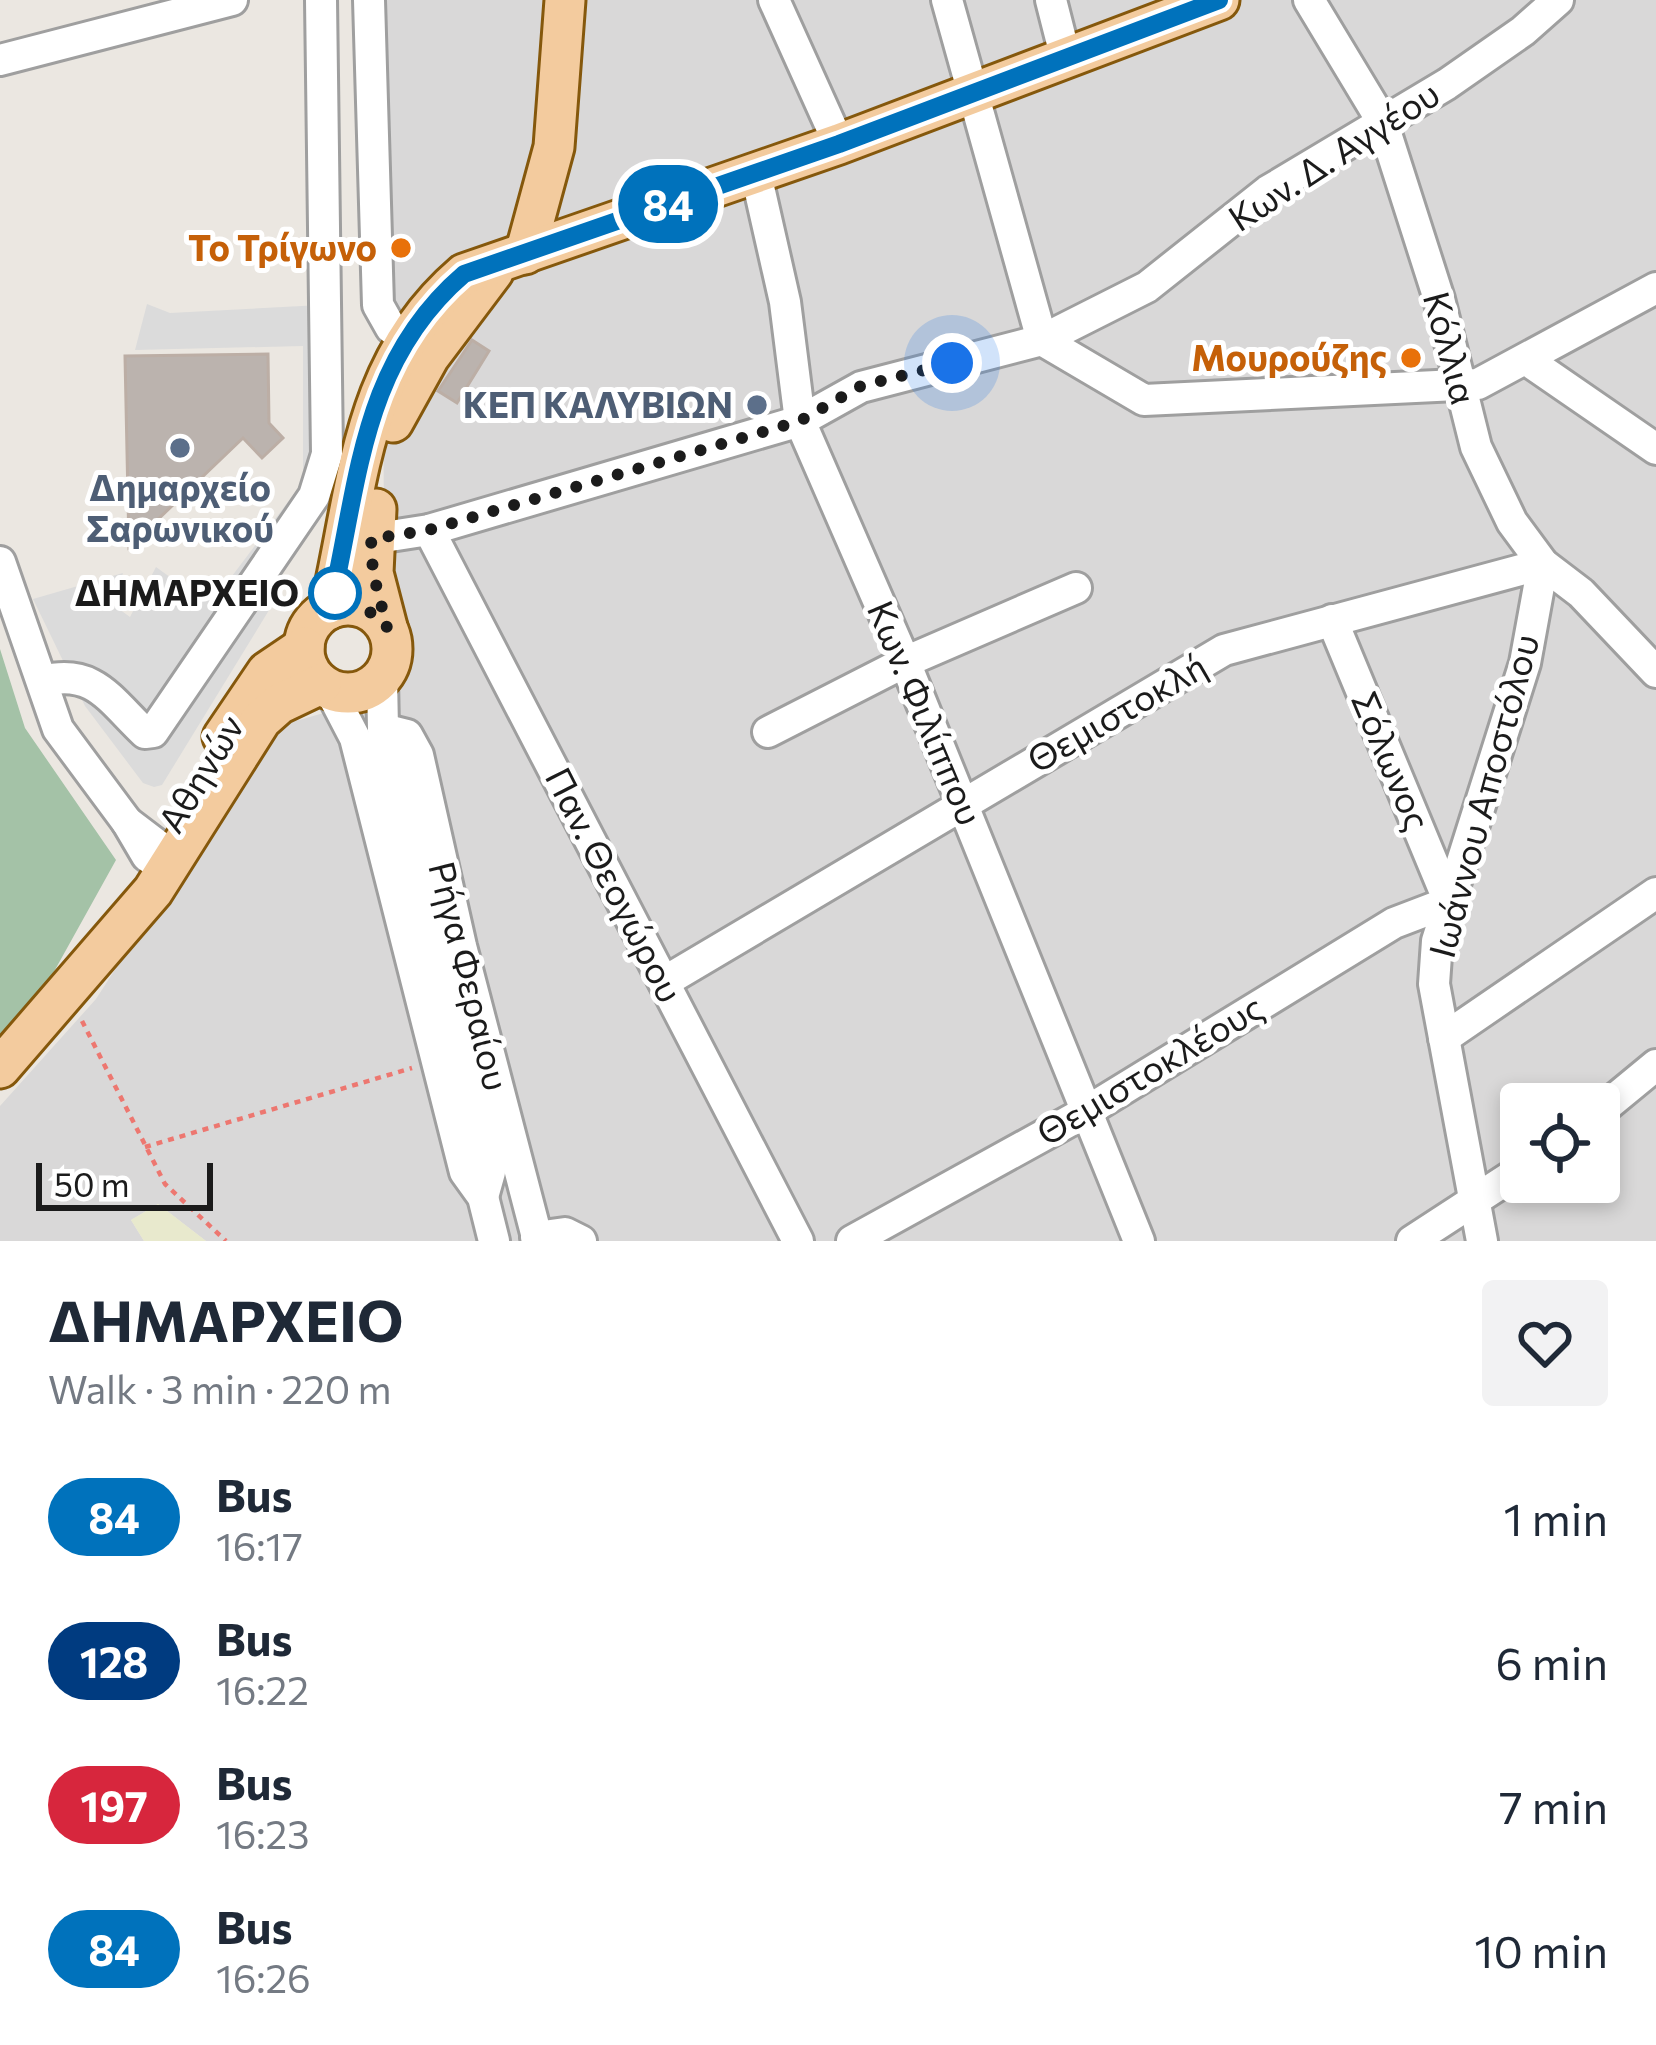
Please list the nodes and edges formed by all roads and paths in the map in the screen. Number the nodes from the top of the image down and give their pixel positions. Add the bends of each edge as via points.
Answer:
1 (232, 0) edge
2 (321, 0) edge
3 (369, 0) edge
4 (565, 0) edge
5 (774, 0) edge
6 (946, 0) edge
7 (1052, 0) edge
8 (1219, 0) edge
9 (1309, 0) edge
10 (1558, 0) edge
11 (1066, 59) junction
12 (0, 60) edge
13 (973, 91) junction
14 (1382, 121) junction
15 (839, 144) junction
16 (756, 174) junction
17 (374, 200) junction
18 (323, 202) junction
19 (513, 258) junction
20 (1656, 288) edge
21 (1042, 340) junction
22 (1527, 360) junction
23 (415, 361) junction
24 (1462, 384) junction
25 (800, 421) junction
26 (1656, 449) edge
27 (429, 530) junction
28 (371, 539) junction
29 (0, 562) edge
30 (1543, 564) junction
31 (1076, 588) dead end
32 (330, 609) junction
33 (1332, 620) junction
34 (387, 627) junction
35 (304, 647) junction
36 (904, 662) junction
37 (1656, 672) edge
38 (382, 678) junction
39 (43, 681) junction
40 (326, 687) junction
41 (383, 730) junction
42 (768, 732) dead end
43 (963, 802) junction
44 (155, 851) junction
45 (1656, 892) edge
46 (1449, 902) junction
47 (664, 982) junction
48 (66, 989) junction
49 (1444, 1038) junction
50 (435, 1061) junction
51 (1656, 1066) edge
52 (0, 1068) edge
53 (1620, 1095) edge
54 (1084, 1113) junction
55 (145, 1148) junction
56 (1500, 1183) edge
57 (521, 1190) junction
58 (483, 1197) junction
59 (1475, 1199) junction
60 (537, 1239) edge
61 (226, 1241) edge
62 (494, 1241) edge
63 (581, 1241) edge
64 (798, 1241) edge
65 (853, 1241) edge
66 (1139, 1241) edge
67 (1412, 1241) edge
68 (1482, 1241) edge

1 - 12 street
2 - 18 street
3 - 17 street
4 - 19 main road via 554,147
5 - 15 street
6 - 13 street
7 - 11 street
8 - 11 main road
9 - 14 street, Κόλλια
10 - 14 street, Κων. Δ. Αγγέου
11 - 13 main road
13 - 15 main road
13 - 21 street
14 - 21 street, Κων. Δ. Αγγέου via 1268,191 1147,287
14 - 24 street, Κόλλια
15 - 16 main road
16 - 19 main road
16 - 25 street, Κων. Φιλίππου via 785,302
17 - 18 street
17 - 23 street via 378,305
18 - 39 street via 327,454 314,496 153,732 93,682
19 - 23 main road
19 - 23 main road via 464,274 437,297
20 - 22 street
21 - 24 street via 1144,400
21 - 25 street, Κων. Δ. Αγγέου via 861,386
22 - 24 street
22 - 26 street
23 - 28 main road via 383,456
23 - 32 main road via 365,429
24 - 30 street, Κόλλια via 1476,447 1512,522
25 - 27 street, Κων. Δ. Αγγέου
25 - 36 street, Κων. Φιλίππου
27 - 28 street, Κων. Δ. Αγγέου
27 - 47 street, Παν. Θεογώρου
28 - 34 main road
29 - 39 street
30 - 33 street, Θεμιστοκλή
30 - 37 street, Κόλλια
30 - 46 street, Ιωάννου Αποστόλου via 1525,663
31 - 36 street
32 - 34 main road via 361,607
32 - 35 main road
33 - 43 street, Θεμιστοκλή via 1224,650
33 - 46 street, Σόλωνος
34 - 38 main road via 393,645
35 - 40 main road
35 - 44 main road, Αθηνών via 253,688
36 - 42 street
36 - 43 street, Κων. Φιλίππου
38 - 40 main road via 349,694
38 - 41 street, Ρήγα Φεραίου
39 - 44 street via 58,729
40 - 44 main road, Αθηνών via 279,704 261,720
40 - 50 street, Ρήγα Φεραίου via 355,738
41 - 57 street, Ρήγα Φεραίου via 407,735 418,754
41 - 58 street, Ρήγα Φεραίου via 490,1172
43 - 47 street, Θεμιστοκλή
43 - 54 street, Κων. Φιλίππου
44 - 48 main road, Αθηνών via 153,891
45 - 49 street
46 - 49 street, Ιωάννου Αποστόλου via 1434,984
46 - 54 street, Θεμιστοκλέους via 1394,922
47 - 64 street, Παν. Θεογώρου
48 - 52 main road, Αθηνών
48 - 55 path
49 - 59 street, Ιωάννου Αποστόλου
50 - 55 path
50 - 58 street, Ρήγα Φεραίου via 465,1172
51 - 53 street
54 - 65 street, Θεμιστοκλέους
54 - 66 street, Κων. Φιλίππου
55 - 61 path via 165,1184
56 - 59 street
57 - 58 street
57 - 60 street, Ρήγα Φεραίου
58 - 62 street, Ρήγα Φεραίου
59 - 67 street
59 - 68 street, Ιωάννου Αποστόλου
60 - 63 street via 565,1233

